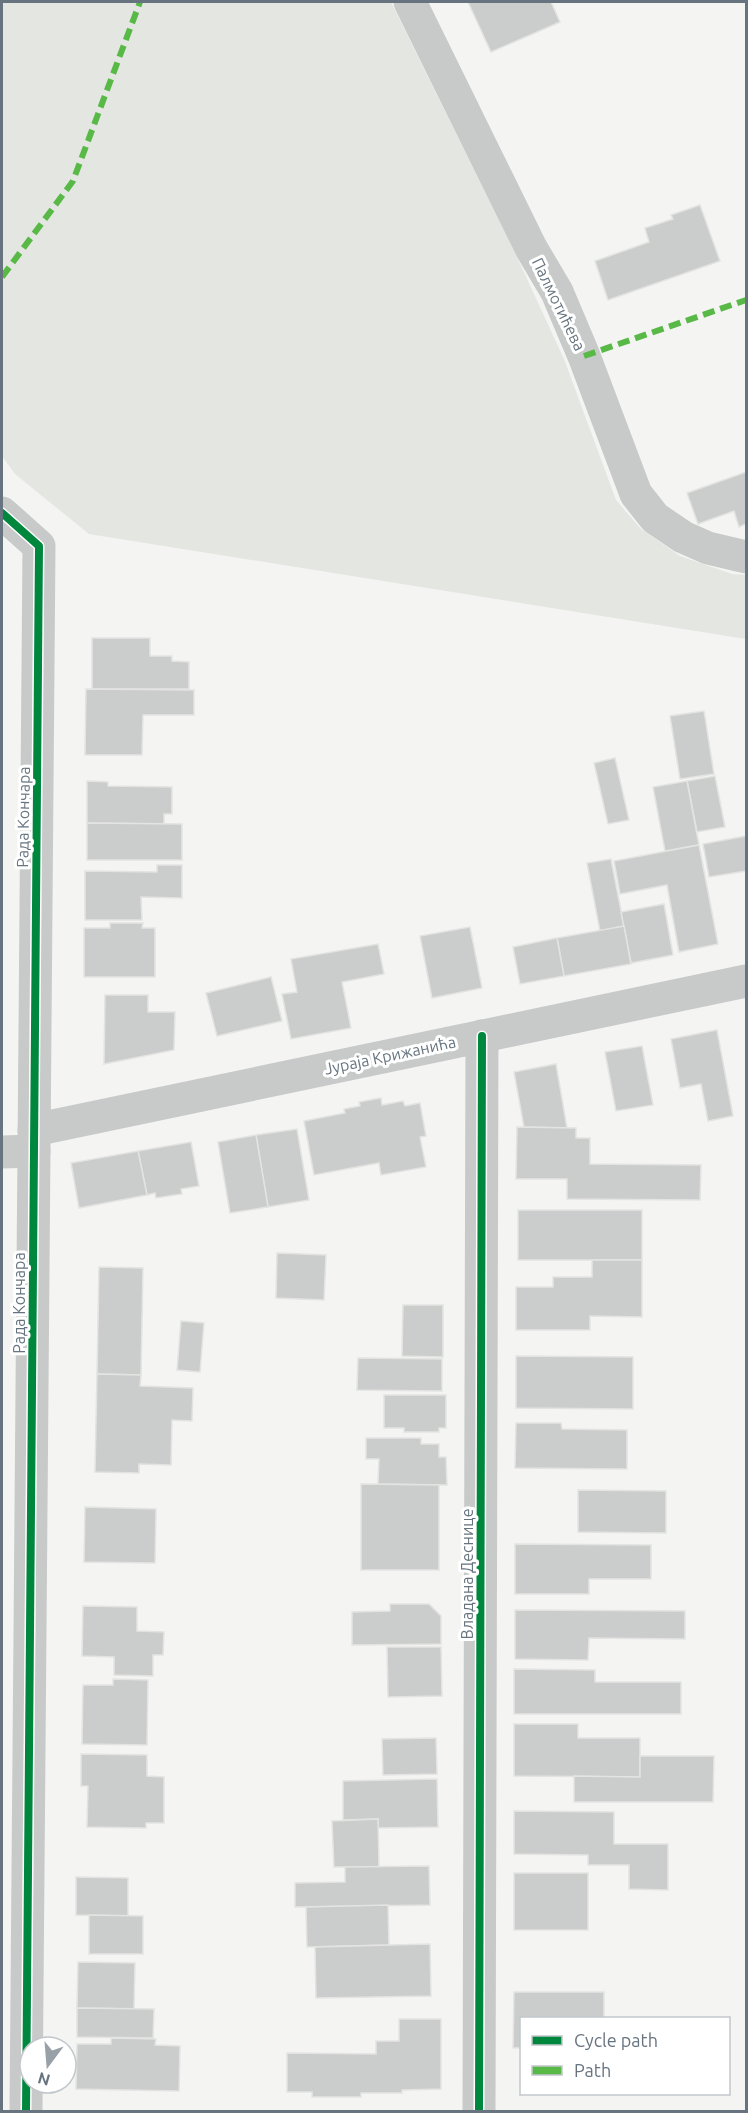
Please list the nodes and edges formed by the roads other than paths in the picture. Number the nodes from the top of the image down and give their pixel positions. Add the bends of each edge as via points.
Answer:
1 (410, 2) edge
2 (2, 513) edge
3 (747, 557) edge
4 (747, 981) edge
5 (482, 1036) junction
6 (34, 1140) junction
7 (2, 1152) edge
8 (26, 2112) edge
9 (479, 2112) edge

1 - 3 street, Палмотићева via 531,248 557,292 636,494 656,518 683,537 730,555
2 - 6 street, Рада Кончара via 39,546
4 - 5 street, Јураја Крижанића
5 - 6 street, Јураја Крижанића
5 - 9 street, Владана Деснице
6 - 7 street, Јураја Крижанића
6 - 8 street, Рада Кончара

